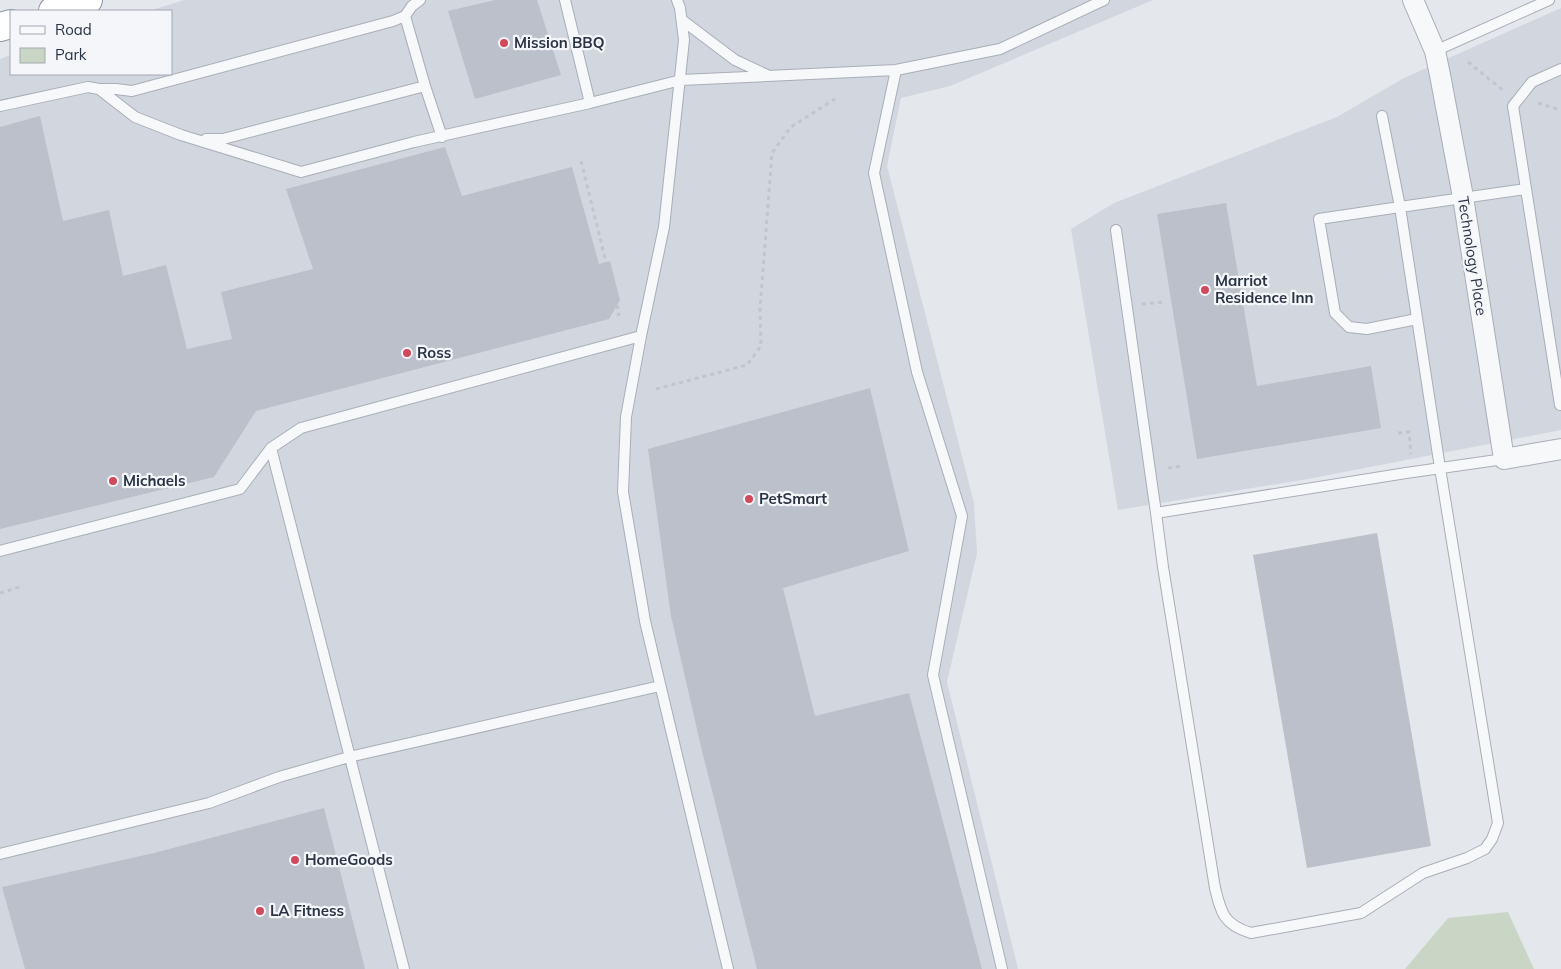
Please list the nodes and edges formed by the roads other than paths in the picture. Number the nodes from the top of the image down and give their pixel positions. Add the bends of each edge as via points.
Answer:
1 (88, 0) edge
2 (420, 0) edge
3 (565, 0) edge
4 (677, 0) edge
5 (1104, 0) edge
6 (1413, 0) edge
7 (1549, 0) edge
8 (56, 10) edge
9 (405, 16) junction
10 (682, 20) junction
11 (1435, 51) junction
12 (1561, 69) edge
13 (896, 70) junction
14 (770, 76) junction
15 (681, 80) junction
16 (425, 86) junction
17 (99, 89) junction
18 (590, 103) junction
19 (0, 106) edge
20 (1382, 116) dead end
21 (442, 137) junction
22 (194, 139) junction
23 (1526, 189) junction
24 (1462, 197) junction
25 (1400, 207) junction
26 (1116, 230) dead end
27 (1416, 319) junction
28 (641, 336) junction
29 (1560, 405) edge
30 (271, 448) junction
31 (1561, 449) edge
32 (1504, 459) junction
33 (1440, 468) junction
34 (1156, 513) junction
35 (0, 551) edge
36 (660, 686) junction
37 (349, 757) junction
38 (0, 854) edge
39 (404, 969) edge
40 (728, 969) edge
41 (1002, 969) edge

1 - 8 highway
2 - 9 lane
3 - 18 lane
4 - 10 lane
5 - 13 lane via 1000,49
6 - 11 street, Technology Place
7 - 11 lane
9 - 16 lane
9 - 17 lane via 132,91
10 - 14 lane via 735,60
10 - 15 lane
11 - 24 street, Technology Place
12 - 23 lane via 1532,82 1513,106
13 - 14 lane
13 - 41 lane via 874,172 917,372 962,516 933,675
14 - 15 lane
15 - 18 lane
15 - 28 lane via 664,228
16 - 21 lane
16 - 22 lane via 223,139
17 - 19 lane via 88,87
17 - 22 lane via 135,117
18 - 21 lane
20 - 25 lane
21 - 22 lane via 301,172
23 - 24 lane
23 - 29 lane
24 - 25 lane
24 - 32 street, Technology Place
25 - 27 lane
25 - 27 lane via 1319,219 1335,313 1349,327 1367,329
26 - 34 lane
27 - 33 lane
28 - 30 lane via 301,428
28 - 36 lane via 626,417 623,492 645,622
30 - 35 lane via 240,489
30 - 37 lane
31 - 32 street
32 - 33 lane
33 - 34 lane
33 - 34 lane via 1498,823 1492,839 1485,849 1423,873 1361,913 1251,933 1228,921 1220,911 1214,888
36 - 37 lane
36 - 40 lane
37 - 38 lane via 279,777 209,803
37 - 39 lane

